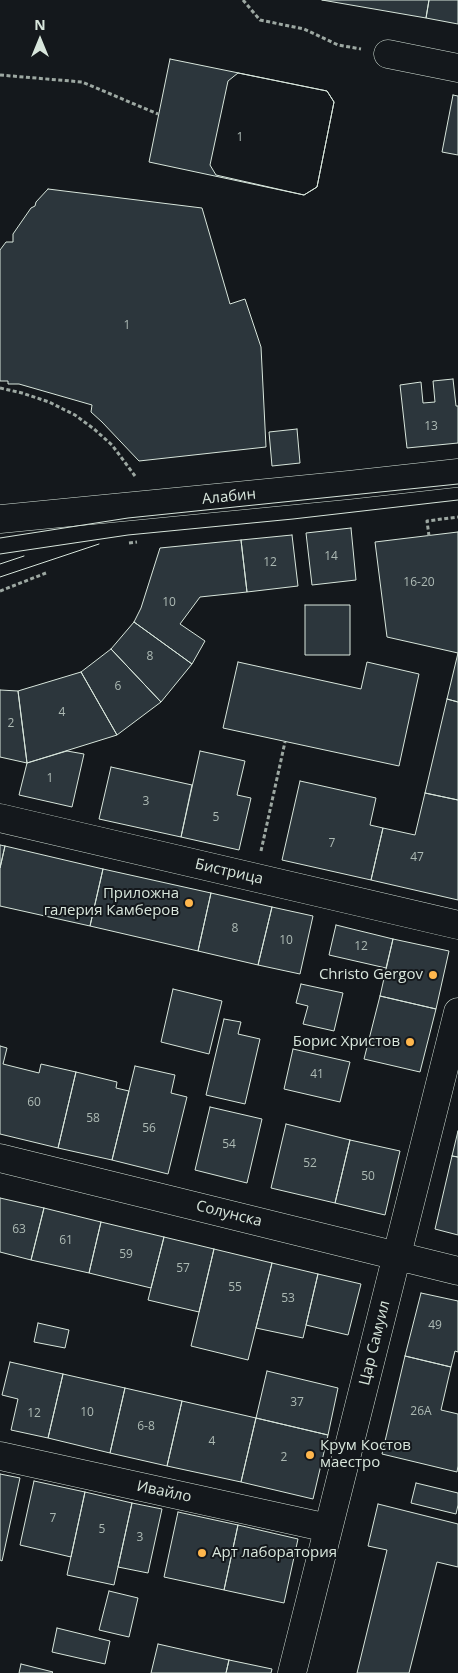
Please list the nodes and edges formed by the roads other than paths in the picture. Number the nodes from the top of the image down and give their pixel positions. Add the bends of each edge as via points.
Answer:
1 (388, 54) road end
2 (458, 68) edge
3 (458, 473) edge
4 (0, 519) edge
5 (0, 818) edge
6 (458, 925) edge
7 (458, 1012) edge
8 (0, 1158) edge
9 (397, 1256) junction
10 (458, 1270) edge
11 (0, 1456) edge
12 (328, 1528) junction
13 (292, 1673) edge

1 - 2 street
3 - 4 street, Алабин
5 - 6 street, Бистрица
7 - 9 street, Цар Самуил
8 - 9 street, Солунска
9 - 10 street, Солунска
9 - 12 street, Цар Самуил
11 - 12 street, Ивайло
12 - 13 street, Цар Самуил

